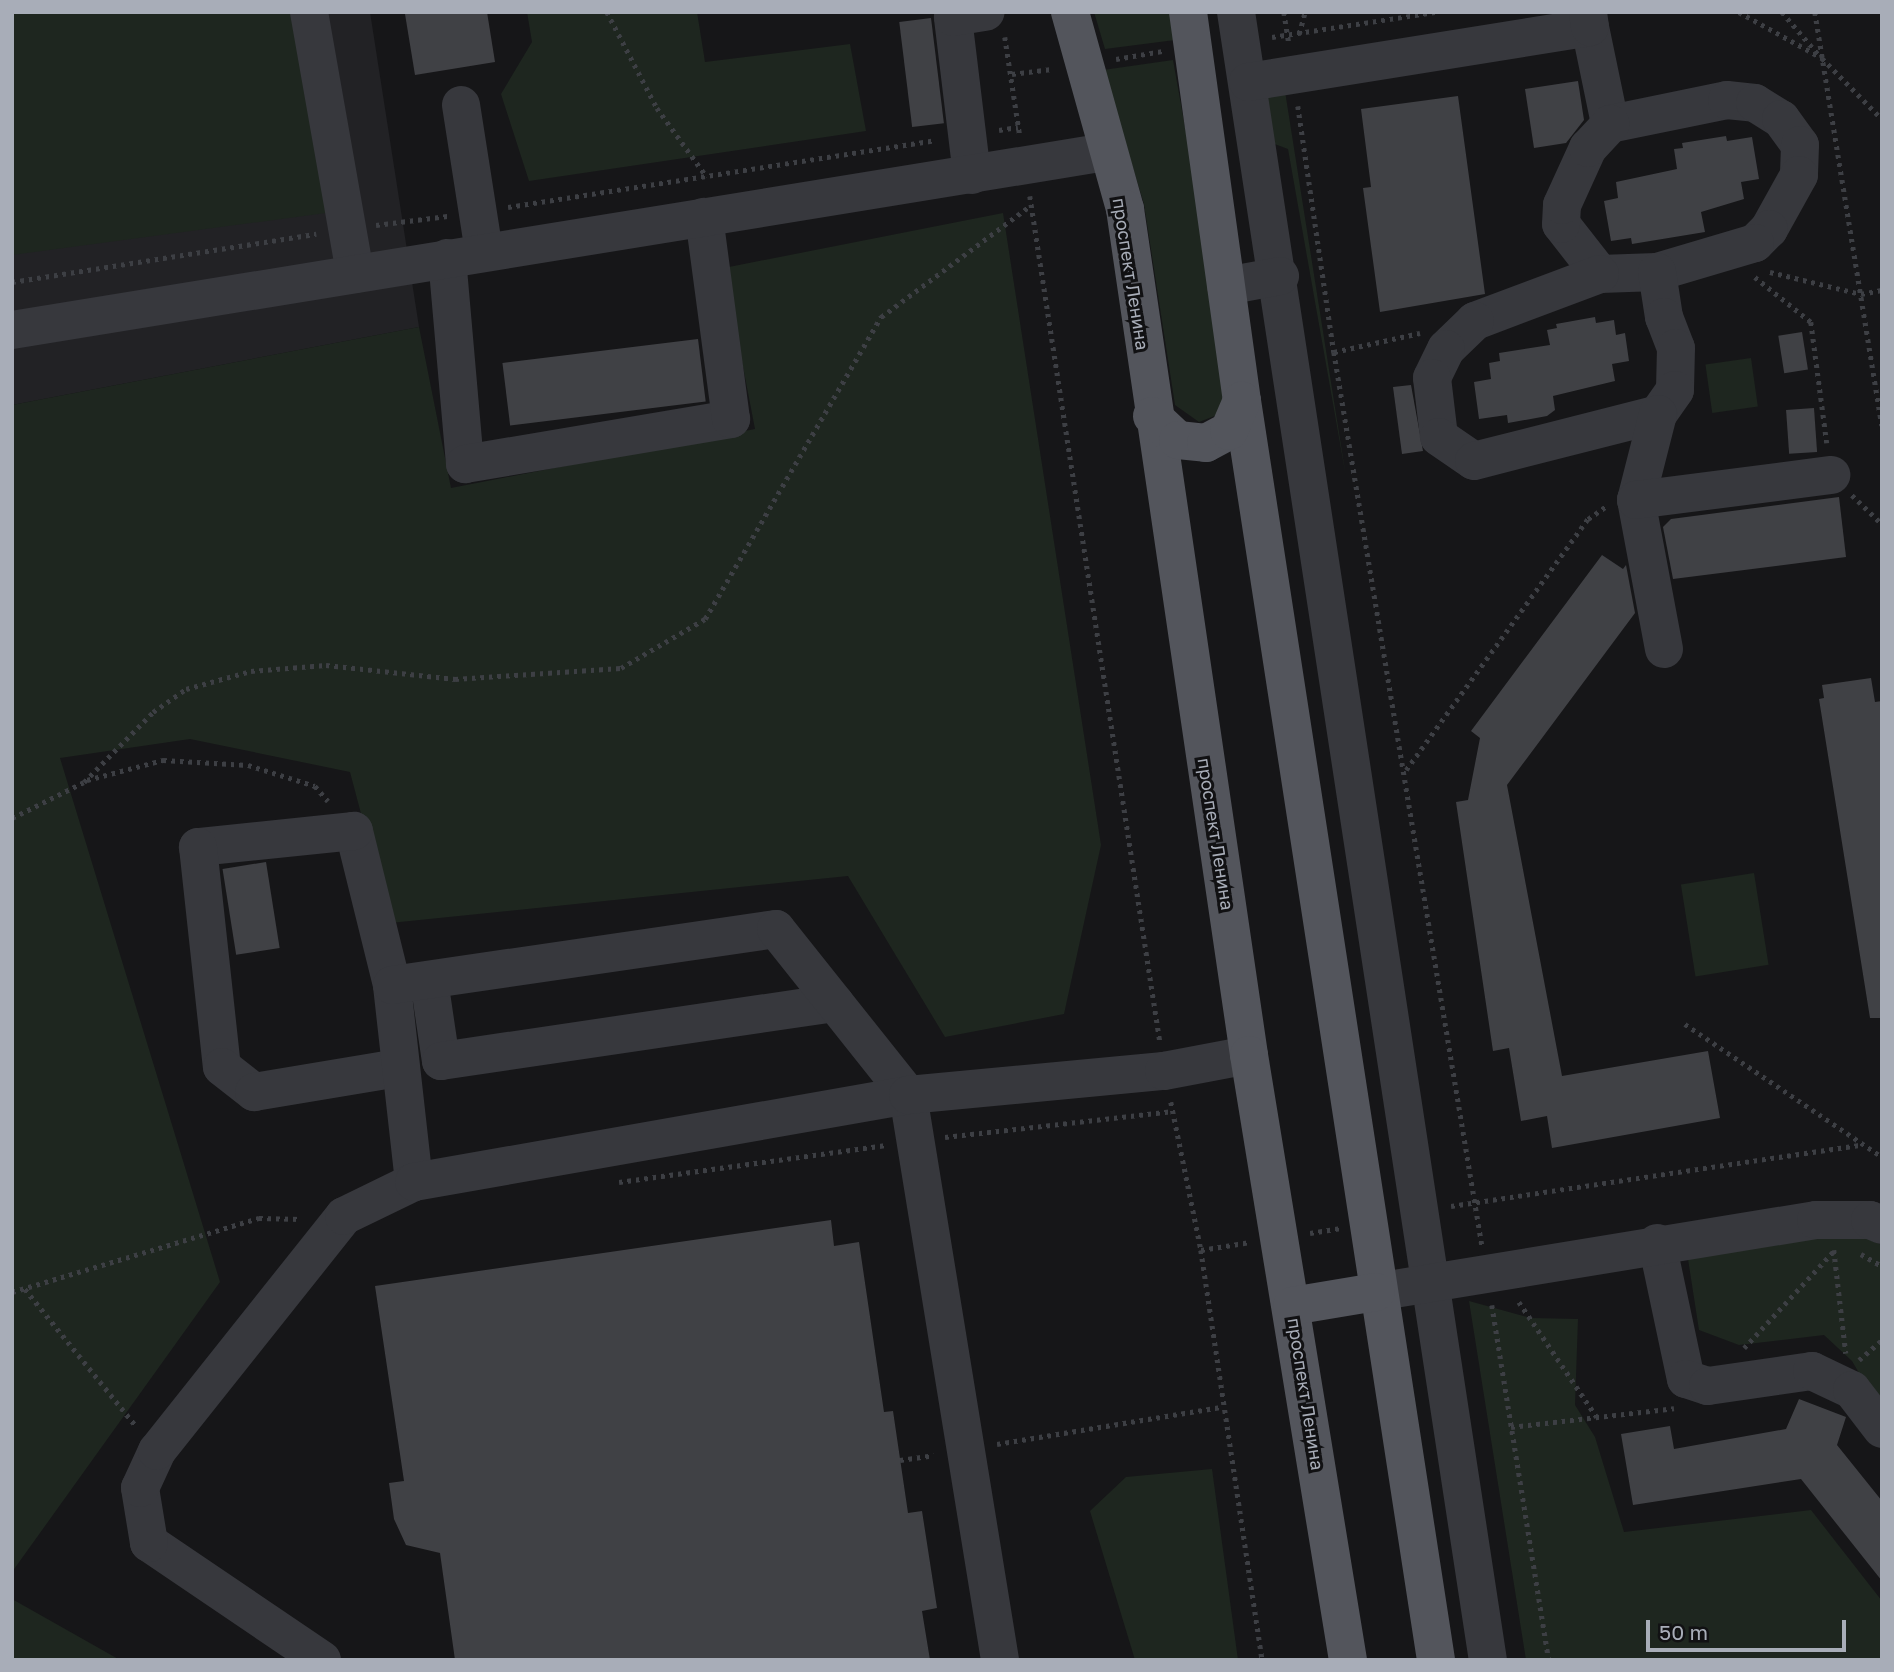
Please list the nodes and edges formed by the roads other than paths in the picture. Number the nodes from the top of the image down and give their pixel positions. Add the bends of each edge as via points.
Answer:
1 (309, 12) edge
2 (1070, 12) edge
3 (994, 18) edge
4 (1589, 20) edge
5 (1239, 26) edge
6 (1191, 29) edge
7 (1248, 82) junction
8 (461, 105) dead end
9 (1610, 124) junction
10 (1106, 152) junction
11 (972, 175) junction
12 (704, 217) junction
13 (484, 252) junction
14 (447, 258) junction
15 (1657, 272) junction
16 (355, 274) junction
17 (1601, 274) junction
18 (1280, 276) junction
19 (1226, 286) junction
20 (12, 330) edge
21 (1242, 401) junction
22 (1658, 414) junction
23 (1152, 416) junction
24 (1831, 475) road end
25 (1638, 492) junction
26 (1664, 649) dead end
27 (411, 982) junction
28 (835, 1003) junction
29 (1249, 1055) junction
30 (398, 1068) junction
31 (908, 1095) junction
32 (414, 1182) junction
33 (1882, 1225) edge
34 (1657, 1243) junction
35 (1428, 1282) junction
36 (1376, 1292) junction
37 (1292, 1306) junction
38 (1882, 1429) edge
39 (322, 1660) edge
40 (1000, 1660) edge
41 (1348, 1660) edge
42 (1436, 1660) edge
43 (1488, 1660) edge

1 - 16 street via 343,229
2 - 10 main road, проспект Ленина via 1080,65
3 - 11 street via 953,17
4 - 7 street
4 - 9 street
5 - 7 street
6 - 19 main road
7 - 18 street
8 - 13 street
9 - 15 street via 1727,100 1755,103 1781,119 1800,145 1799,175 1769,229 1755,243 1731,258
9 - 17 street via 1588,148 1562,205 1561,224
10 - 11 street via 1021,144
10 - 23 main road, проспект Ленина via 1125,209
11 - 12 street
12 - 13 street
12 - 14 street via 731,419 465,464
13 - 14 street
14 - 16 street
15 - 17 street
15 - 22 street via 1664,317 1676,348 1675,390
16 - 20 street
17 - 22 street via 1475,321 1446,349 1432,378 1439,437 1474,461
18 - 19 street
18 - 35 street
19 - 21 main road
21 - 23 main road via 1229,431 1206,443 1178,440
21 - 36 main road
22 - 25 street
23 - 29 main road, проспект Ленина
24 - 25 street
25 - 26 street
27 - 28 street via 776,929
27 - 28 street via 441,1061
27 - 30 street
27 - 30 street via 354,831 198,847 222,1067 254,1092
28 - 31 street
29 - 31 street via 1164,1071
29 - 37 main road, проспект Ленина
30 - 32 street
31 - 32 street
31 - 40 street
32 - 39 street via 344,1216 157,1451 140,1488 149,1543
33 - 34 street via 1870,1220 1816,1220
34 - 35 street
34 - 38 street via 1686,1379 1708,1386 1812,1371 1846,1378
35 - 36 street
35 - 43 street
36 - 37 main road
36 - 42 main road
37 - 41 main road, проспект Ленина

